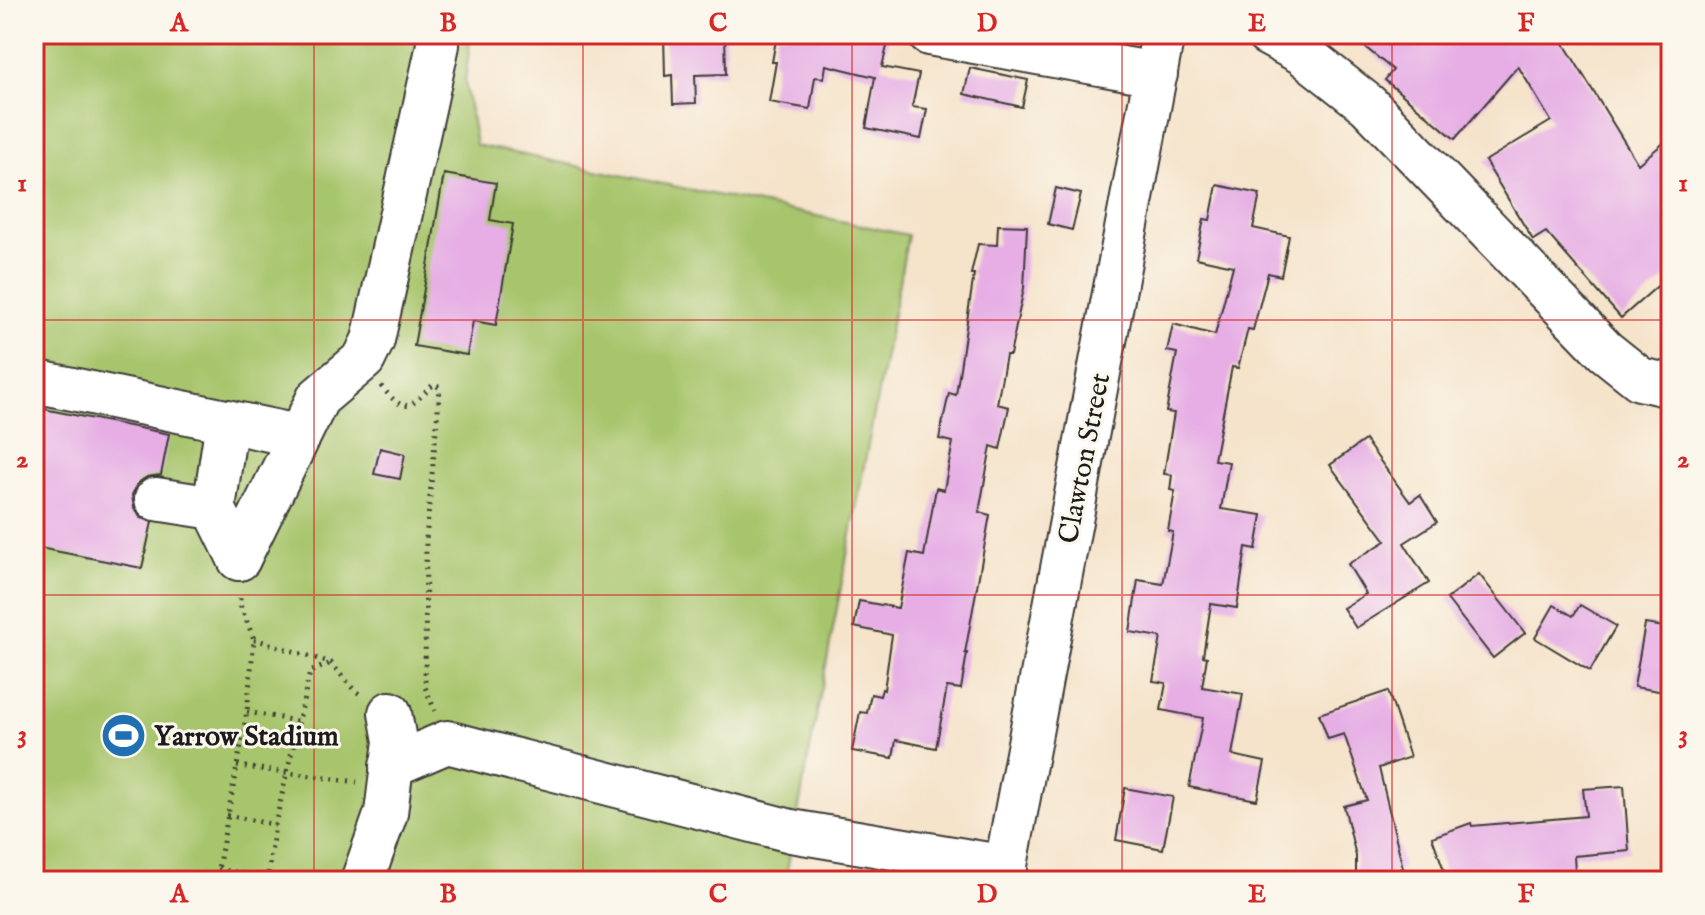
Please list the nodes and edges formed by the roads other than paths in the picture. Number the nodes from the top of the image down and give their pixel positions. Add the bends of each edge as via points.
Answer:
1 (437, 34) edge
2 (929, 34) edge
3 (1267, 34) edge
4 (1160, 54) edge
5 (34, 381) edge
6 (1671, 386) edge
7 (227, 421) junction
8 (298, 436) junction
9 (156, 499) dead end
10 (214, 508) junction
11 (390, 713) road end
12 (390, 777) junction
13 (1004, 874) edge
14 (362, 881) edge

1 - 8 street via 373,340 364,359 318,398
2 - 4 street
3 - 6 street via 1302,53 1368,105 1605,351 1640,379
4 - 13 street, Clawton Street
5 - 7 street
7 - 8 street
7 - 10 street
8 - 10 street via 239,559
9 - 10 street
11 - 12 street via 395,741
12 - 13 street via 447,742 791,831
12 - 14 street via 386,813

